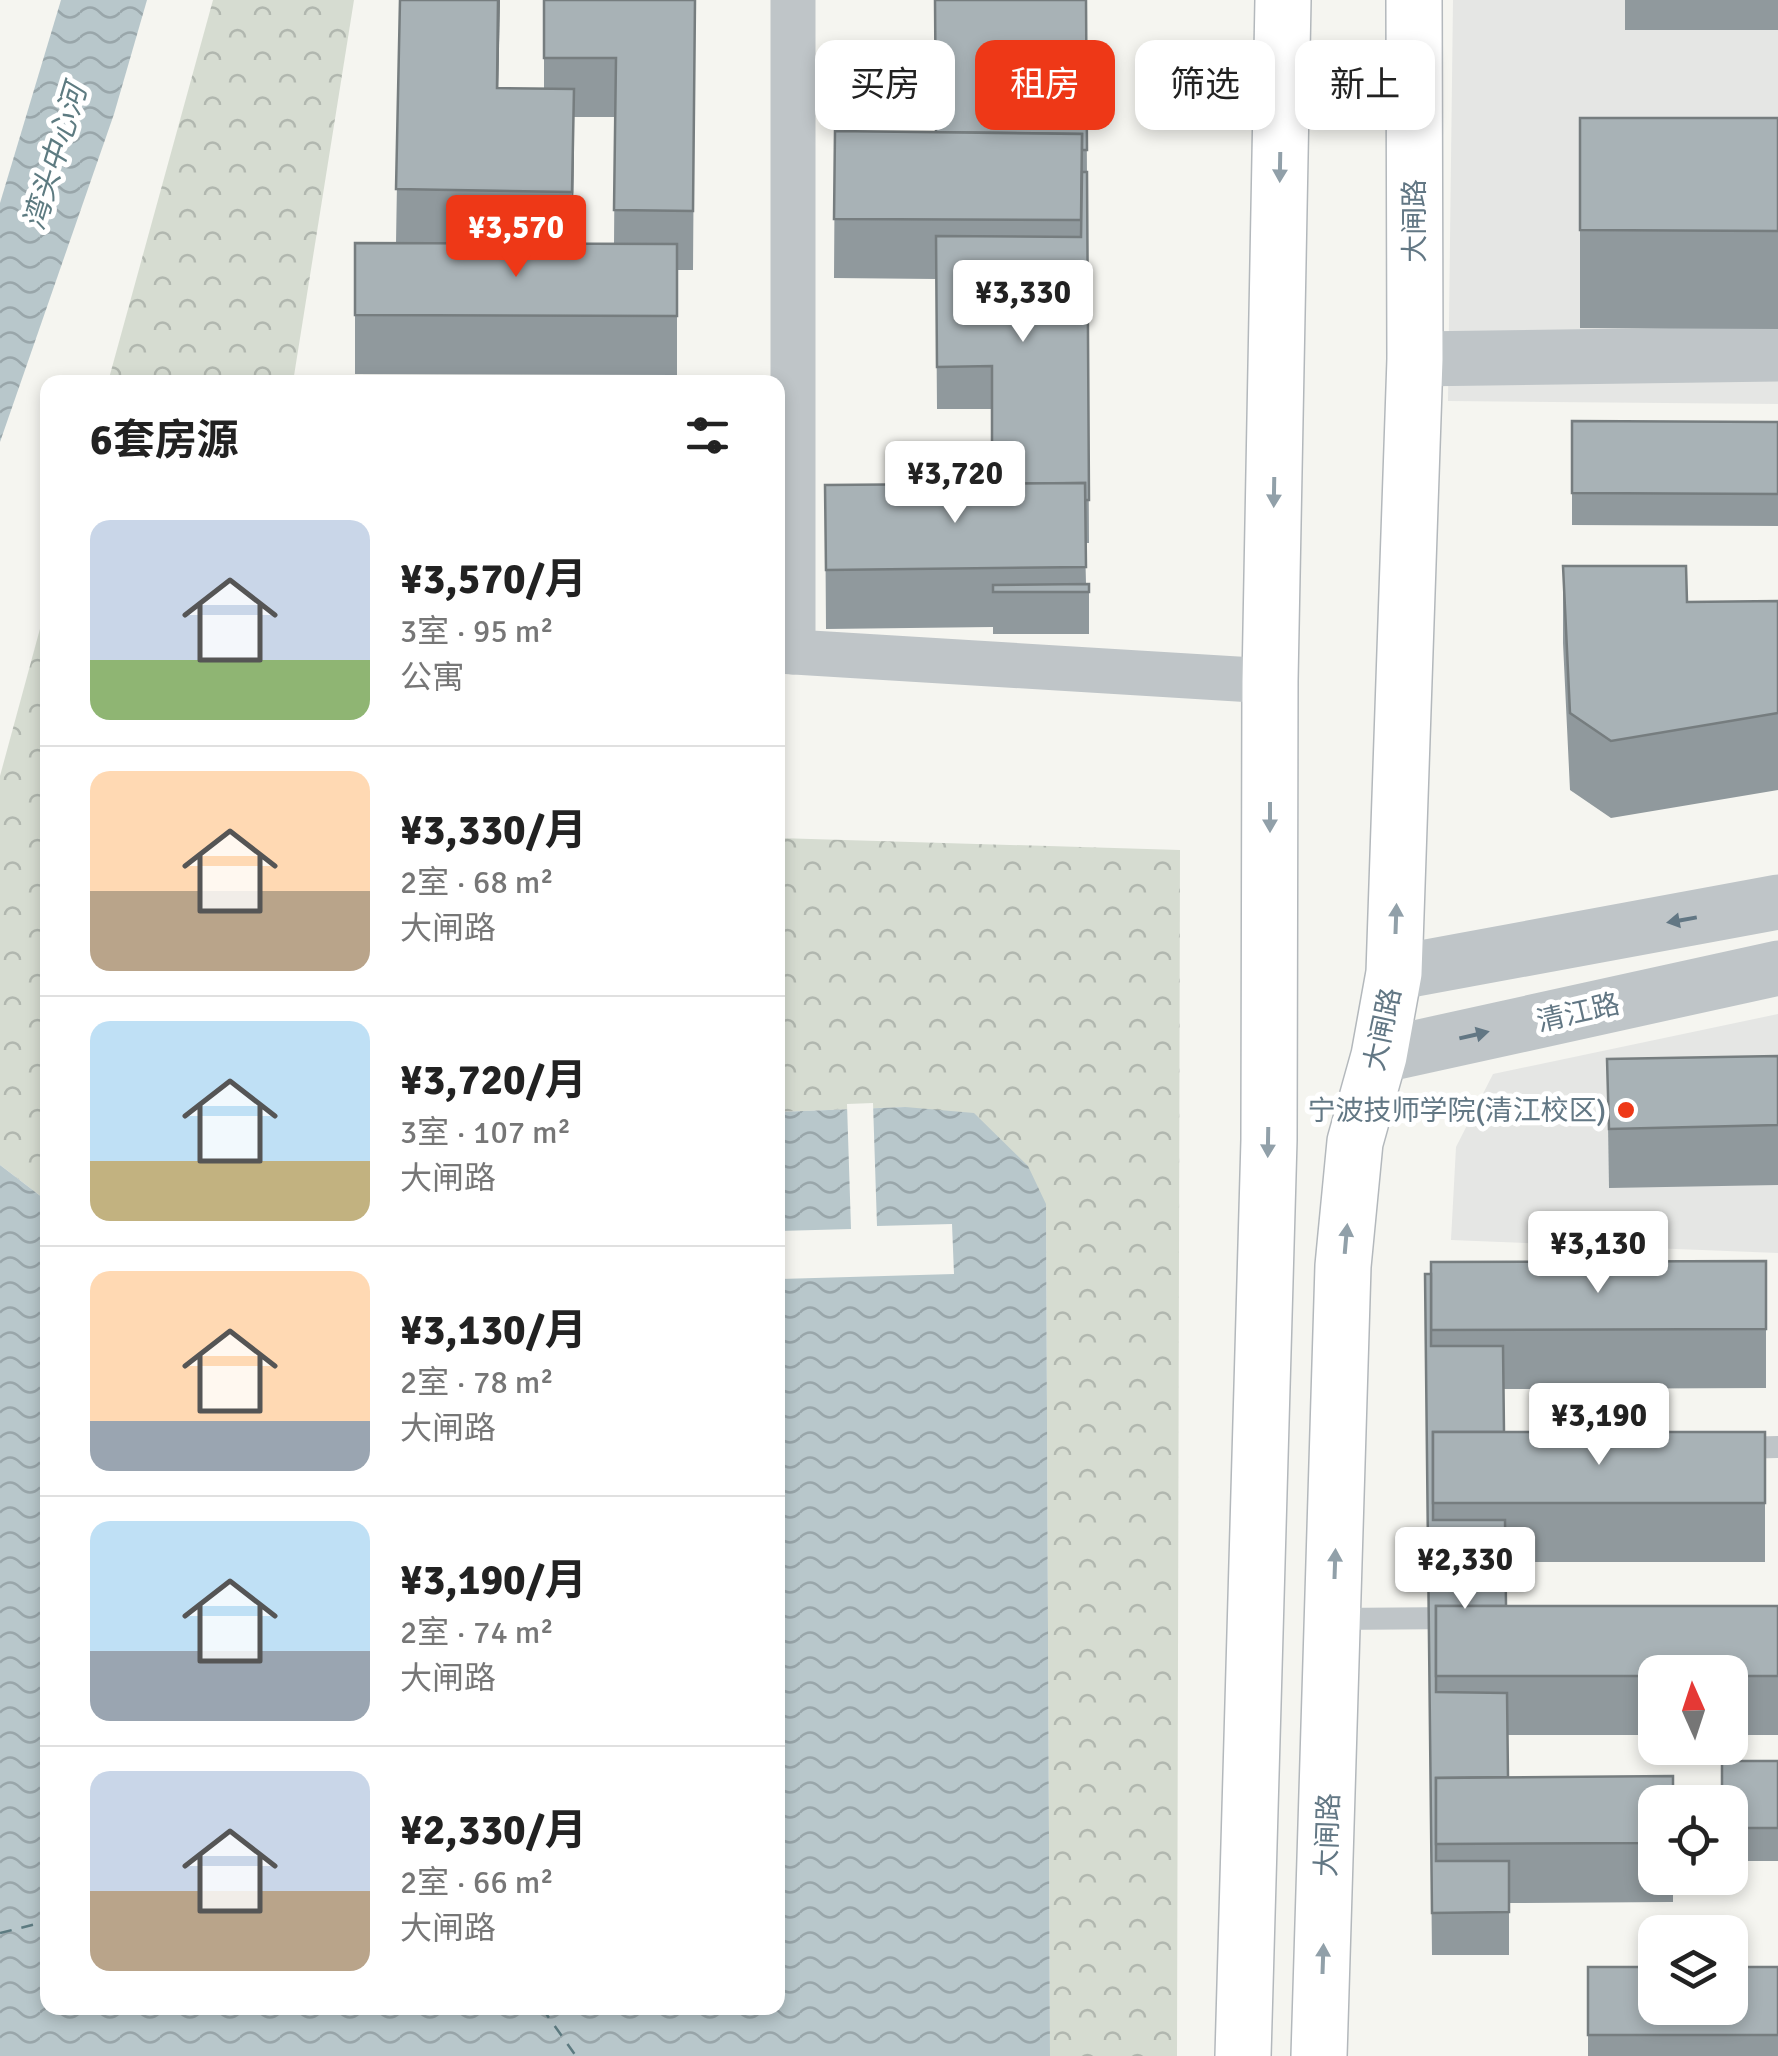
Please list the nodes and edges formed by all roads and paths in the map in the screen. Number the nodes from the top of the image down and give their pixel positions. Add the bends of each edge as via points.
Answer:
1 (792, 0) edge
2 (1283, 0) edge
3 (1414, 0) edge
4 (1778, 354) edge
5 (1414, 359) junction
6 (785, 652) edge
7 (1270, 681) junction
8 (1778, 902) edge
9 (1778, 968) edge
10 (1394, 974) junction
11 (1378, 1056) junction
12 (1778, 1447) edge
13 (1719, 1448) edge
14 (1488, 1618) edge
15 (1334, 1619) junction
16 (1243, 2056) edge
17 (1319, 2056) edge

1 - 6 street
2 -> 7 main road
3 - 5 main road, 大闸路
4 - 5 street
10 -> 5 main road, 大闸路
6 - 7 street
7 -> 16 main road via 1269,1140
8 -> 10 street
11 -> 9 street, 清江路
10 - 11 main road, 大闸路
15 -> 11 main road, 大闸路 via 1343,1266 1355,1142
12 - 13 lane
14 - 15 lane
17 -> 15 main road, 大闸路

